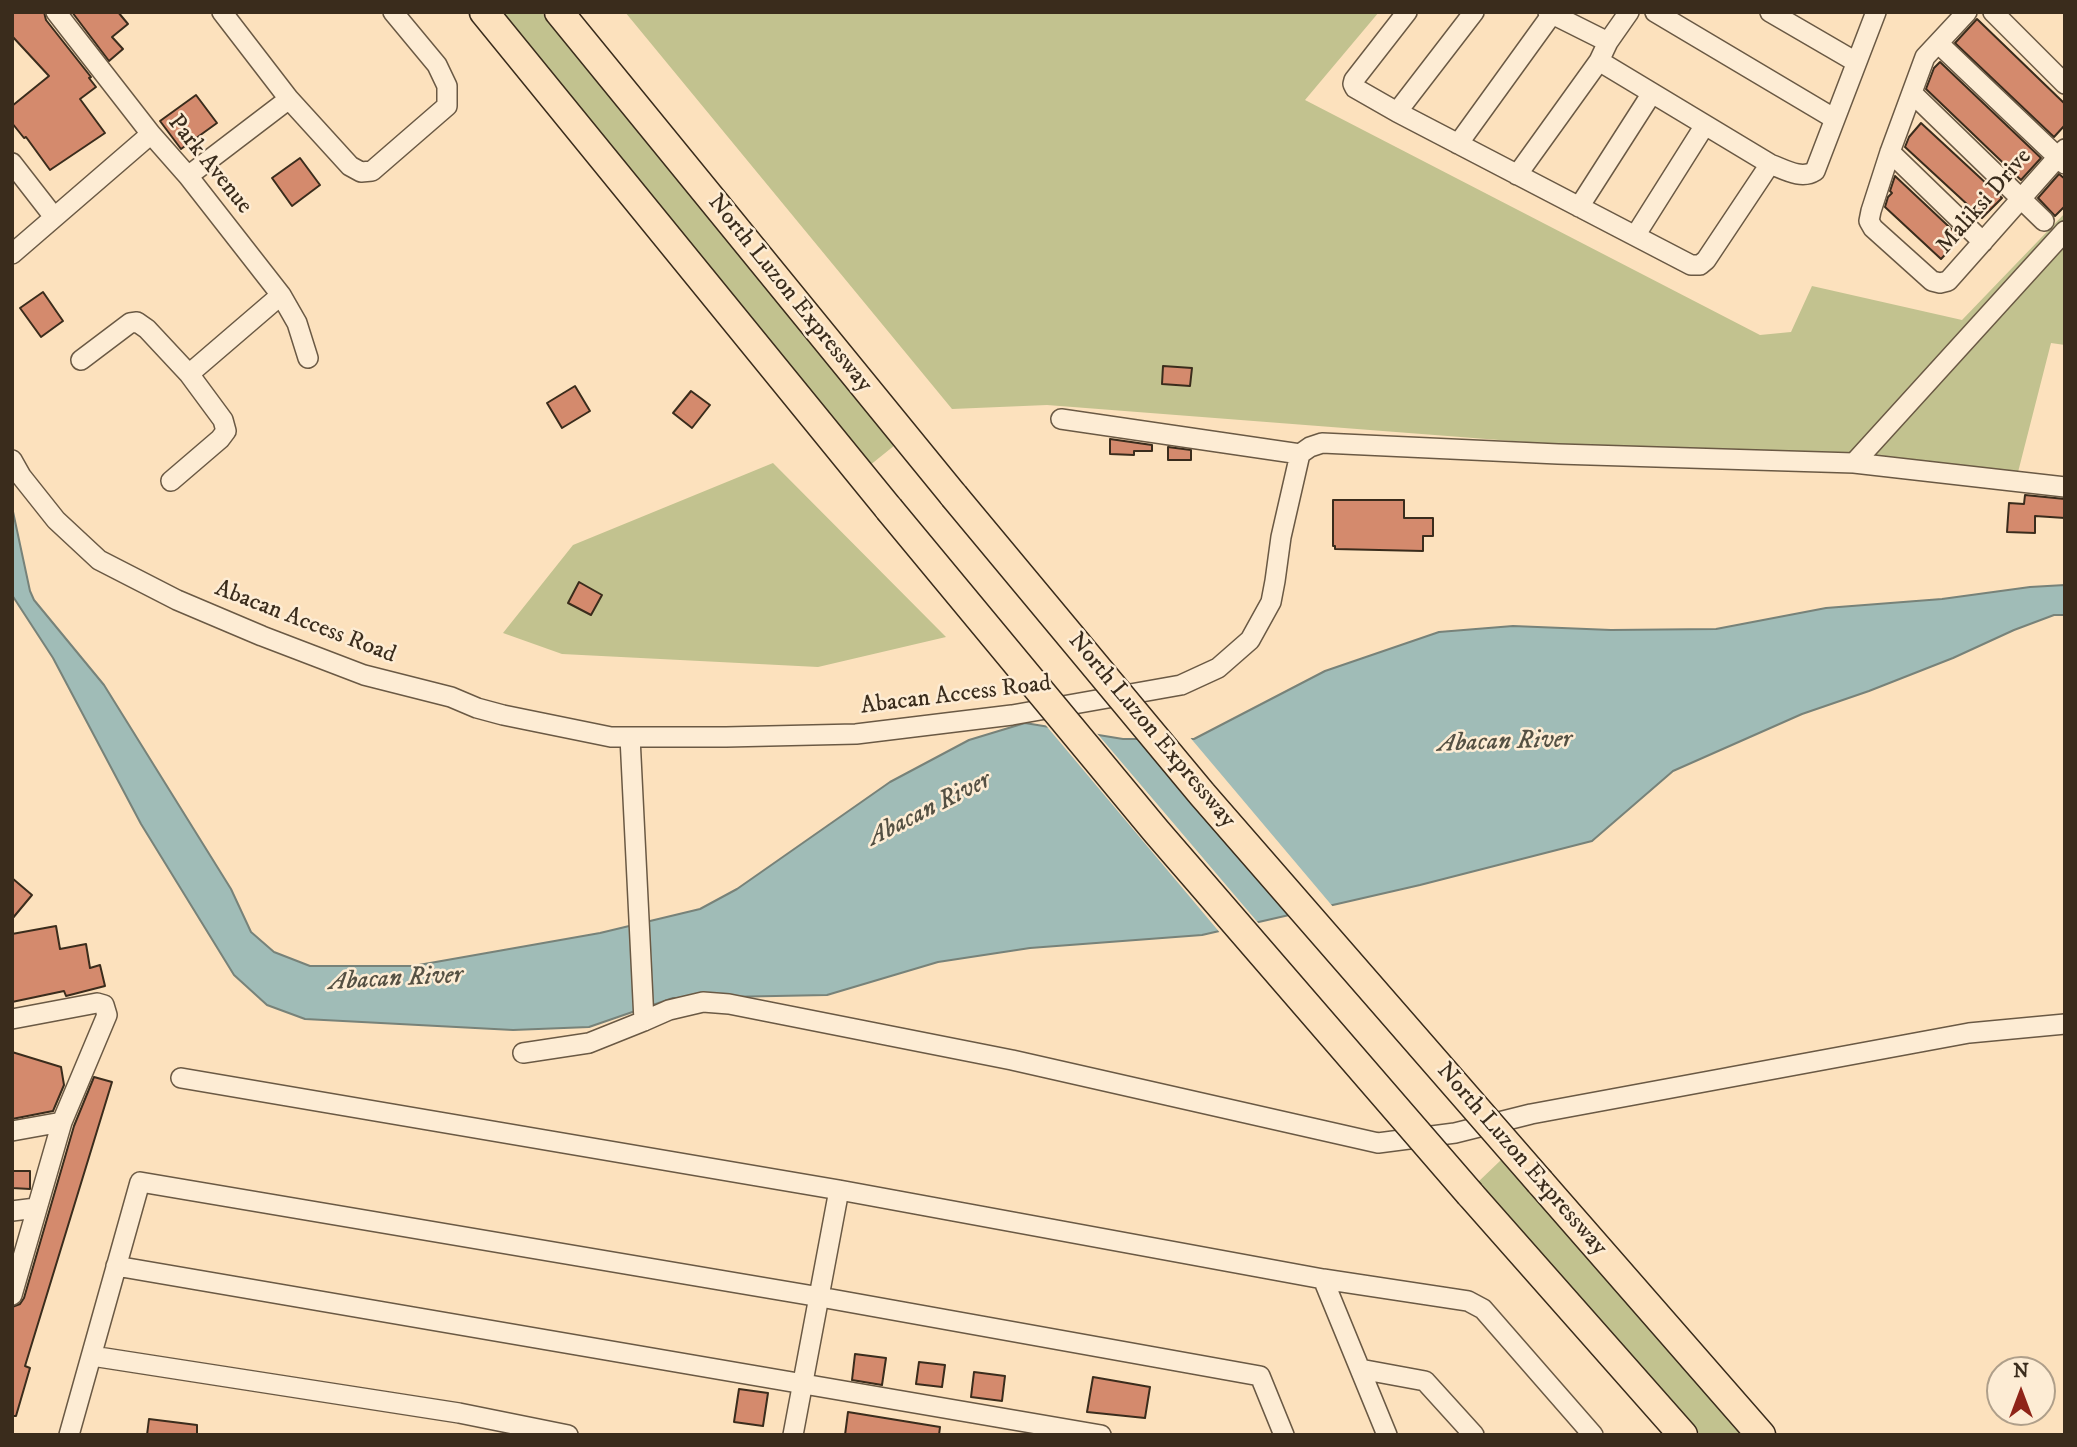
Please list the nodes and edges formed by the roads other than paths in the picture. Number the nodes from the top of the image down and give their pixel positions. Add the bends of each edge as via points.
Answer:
1 (56, 12) edge
2 (222, 12) edge
3 (393, 12) edge
4 (484, 12) edge
5 (559, 12) edge
6 (1407, 12) edge
7 (1474, 12) edge
8 (1629, 12) edge
9 (1655, 12) edge
10 (1770, 12) edge
11 (1876, 12) edge
12 (1967, 12) edge
13 (1993, 12) edge
14 (1550, 13) edge
15 (1608, 42) junction
16 (1938, 43) junction
17 (1599, 61) junction
18 (1856, 62) junction
19 (2065, 84) edge
20 (1652, 93) junction
21 (1912, 93) junction
22 (289, 100) junction
23 (1397, 112) junction
24 (1835, 119) junction
25 (1705, 125) junction
26 (151, 134) junction
27 (1458, 144) junction
28 (1890, 152) junction
29 (2062, 157) edge
30 (12, 163) edge
31 (1769, 164) junction
32 (1517, 175) junction
33 (188, 176) junction
34 (2021, 199) junction
35 (1578, 207) junction
36 (54, 217) junction
37 (2044, 221) dead end
38 (2065, 232) edge
39 (1635, 236) junction
40 (1983, 242) junction
41 (12, 254) edge
42 (281, 295) junction
43 (308, 358) dead end
44 (81, 360) dead end
45 (189, 374) junction
46 (1061, 419) dead end
47 (1300, 454) junction
48 (12, 460) edge
49 (1854, 463) junction
50 (2065, 475) edge
51 (171, 481) dead end
52 (2038, 485) junction
53 (2065, 487) edge
54 (630, 737) junction
55 (102, 1009) junction
56 (644, 1017) junction
57 (12, 1019) edge
58 (2065, 1024) edge
59 (12, 1031) edge
60 (523, 1053) dead end
61 (181, 1078) dead end
62 (62, 1122) junction
63 (12, 1131) edge
64 (839, 1190) junction
65 (36, 1208) junction
66 (12, 1211) edge
67 (116, 1266) junction
68 (1323, 1279) junction
69 (12, 1295) edge
70 (820, 1297) junction
71 (92, 1356) junction
72 (1360, 1368) junction
73 (803, 1383) junction
74 (69, 1435) edge
75 (568, 1435) edge
76 (793, 1435) edge
77 (1101, 1435) edge
78 (1284, 1435) edge
79 (1387, 1435) edge
80 (1474, 1435) edge
81 (1593, 1435) edge
82 (1683, 1435) edge
83 (1761, 1435) edge

1 - 26 street, Park Avenue
2 - 22 street
3 - 22 street via 437,65 447,86 447,106 372,171 361,172 351,166
4 - 82 highway, bridge via 1156,831
5 - 83 highway, North Luzon Expressway, bridge via 1202,794
6 - 23 street via 1353,84
7 - 23 street
8 - 15 street
9 - 24 street
10 - 18 street
11 - 18 street
12 - 16 street
13 - 19 street
14 - 15 street
14 - 27 street
15 - 17 street
16 - 21 street via 1925,57
16 - 29 street
17 - 20 street
17 - 32 street
18 - 24 street
20 - 25 street
20 - 35 street
21 - 28 street
21 - 34 street
22 - 33 street
23 - 27 street
24 - 31 street via 1815,171 1800,175
25 - 31 street
25 - 39 street
26 - 33 street, Park Avenue
26 - 36 street
27 - 32 street
28 - 40 street
28 - 40 street, Maliksi Drive via 1869,221 1873,228 1932,281 1940,283 1948,281
29 - 34 street, Maliksi Drive
30 - 36 street
31 - 39 street via 1700,265 1691,265
32 - 35 street
33 - 42 street, Park Avenue
34 - 37 street
34 - 40 street, Maliksi Drive
35 - 39 street
36 - 41 street
38 - 49 street
42 - 43 street, Park Avenue via 297,323
42 - 45 street
44 - 45 street via 137,322
45 - 51 street via 226,431
46 - 47 street
47 - 49 street via 1322,443 1336,443
47 - 54 street, Abacan Access Road via 1270,602 1250,640 1218,668 1181,685 1012,715 856,734
48 - 54 street, Abacan Access Road via 56,520 99,560 177,600 364,675 503,715
49 - 52 street
50 - 52 street
52 - 53 street
54 - 56 street
55 - 57 street
55 - 59 street
55 - 62 street
56 - 58 street via 703,1002 729,1003 1012,1060 1378,1143 1455,1133 1531,1114 1969,1032
56 - 60 street via 589,1043
61 - 64 street
62 - 63 street
62 - 65 street
64 - 68 street
64 - 70 street
65 - 66 street
65 - 69 street
67 - 70 street via 140,1182
67 - 71 street
67 - 73 street
68 - 72 street
68 - 81 street via 1476,1304
70 - 73 street
70 - 78 street via 1260,1376
71 - 74 street
71 - 75 street via 458,1413
72 - 79 street
72 - 80 street via 1424,1381
73 - 76 street
73 - 77 street

